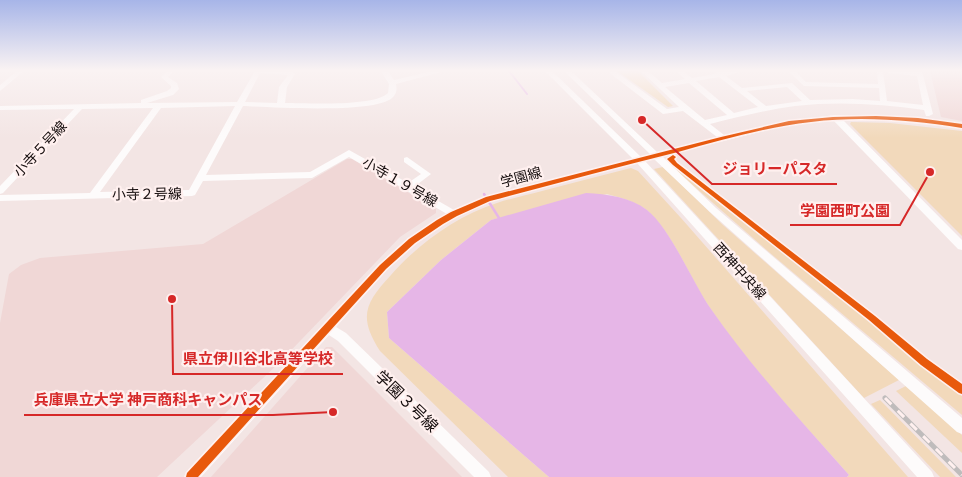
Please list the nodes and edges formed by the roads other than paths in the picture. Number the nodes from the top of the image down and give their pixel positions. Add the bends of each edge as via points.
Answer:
1 (169, 93) edge
2 (246, 93) edge
3 (282, 93) edge
4 (391, 93) edge
5 (571, 93) edge
6 (591, 93) edge
7 (640, 93) edge
8 (667, 93) edge
9 (706, 93) edge
10 (744, 93) edge
11 (798, 93) edge
12 (882, 93) edge
13 (924, 93) edge
14 (809, 103) junction
15 (884, 103) junction
16 (240, 104) junction
17 (281, 104) junction
18 (159, 105) junction
19 (132, 106) junction
20 (80, 107) junction
21 (0, 108) edge
22 (684, 108) junction
23 (928, 108) junction
24 (764, 109) junction
25 (733, 116) junction
26 (835, 117) junction
27 (931, 121) junction
28 (704, 123) junction
29 (962, 126) edge
30 (722, 138) junction
31 (656, 155) junction
32 (407, 160) dead end
33 (639, 160) junction
34 (201, 178) junction
35 (408, 187) junction
36 (0, 191) edge
37 (93, 195) junction
38 (0, 198) edge
39 (454, 214) junction
40 (962, 246) edge
41 (328, 328) junction
42 (962, 427) edge
43 (192, 477) edge
44 (484, 477) edge
45 (927, 477) edge

1 - 19 street
2 - 16 street, 小寺２号線
3 - 17 street, 小寺２号線
4 - 17 street via 381,102
5 - 33 street, 西神中央線
6 - 31 street, 西神中央線
7 - 22 street via 666,112
8 - 22 street
9 - 25 street
10 - 24 street
11 - 14 street
12 - 15 street
13 - 23 street
14 - 15 street
14 - 24 street
15 - 23 street
16 - 17 street
16 - 18 street
16 - 34 street, 小寺２号線
18 - 19 street
18 - 37 street
19 - 20 street
20 - 21 street
20 - 36 street, 小寺５号線
22 - 28 street
23 - 27 street
24 - 25 street
25 - 28 street
26 - 27 street, 学園線
26 - 30 street, 学園線 via 789,123
26 - 40 street
27 - 29 street, 学園線
28 - 30 street
30 - 31 street, 学園線
31 - 33 street, 学園線
31 - 42 street, 西神中央線 via 713,210
32 - 35 street via 428,174
33 - 39 street, 学園線 via 506,194
33 - 45 street, 西神中央線
34 - 35 street, 小寺１９号線 via 312,175 349,153
34 - 37 street, 小寺２号線 via 192,193
35 - 39 street, 小寺１９号線
37 - 38 street, 小寺２号線
39 - 41 street, 学園線 via 412,241 383,267
41 - 43 street, 学園線
41 - 44 street, 学園３号線

